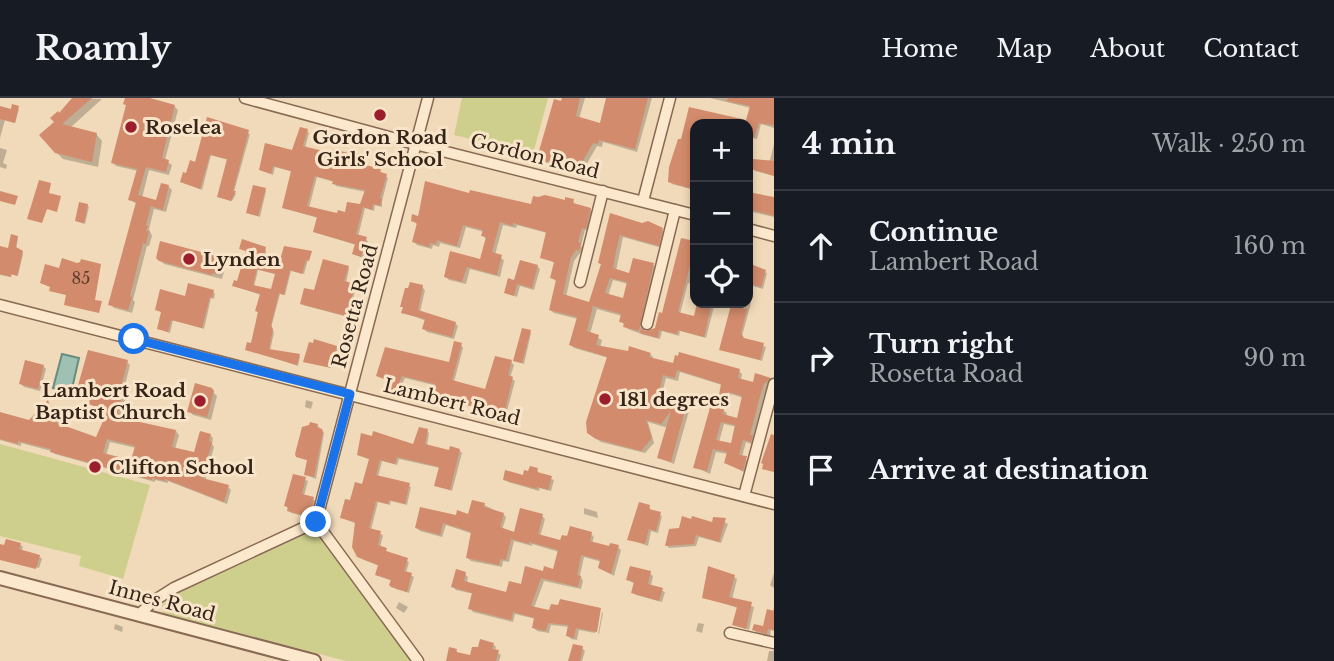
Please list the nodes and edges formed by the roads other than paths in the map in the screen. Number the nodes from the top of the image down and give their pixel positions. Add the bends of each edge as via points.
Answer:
1 (245, 98) edge
2 (428, 98) edge
3 (670, 98) edge
4 (415, 145) junction
5 (603, 191) junction
6 (643, 201) junction
7 (675, 210) junction
8 (690, 214) edge
9 (753, 230) edge
10 (774, 236) edge
11 (580, 282) dead end
12 (0, 304) edge
13 (647, 324) dead end
14 (774, 384) edge
15 (350, 394) junction
16 (744, 496) junction
17 (774, 504) edge
18 (316, 522) junction
19 (0, 578) edge
20 (140, 614) junction
21 (730, 633) dead end
22 (774, 643) edge
23 (314, 661) edge
24 (418, 661) edge

1 - 4 street, Gordon Road
2 - 4 street, Rosetta Road
3 - 6 street
4 - 5 street, Gordon Road
4 - 15 street, Rosetta Road
5 - 6 street, Gordon Road
5 - 11 street
6 - 7 street, Gordon Road
7 - 8 street, Gordon Road
7 - 13 street
9 - 10 street
12 - 15 street, Lambert Road
14 - 16 street
15 - 16 street, Lambert Road
15 - 18 street, Rosetta Road
16 - 17 street, Lambert Road
18 - 20 street via 174,588
18 - 24 street
19 - 20 street, Innes Road
20 - 23 street, Innes Road
21 - 22 street

